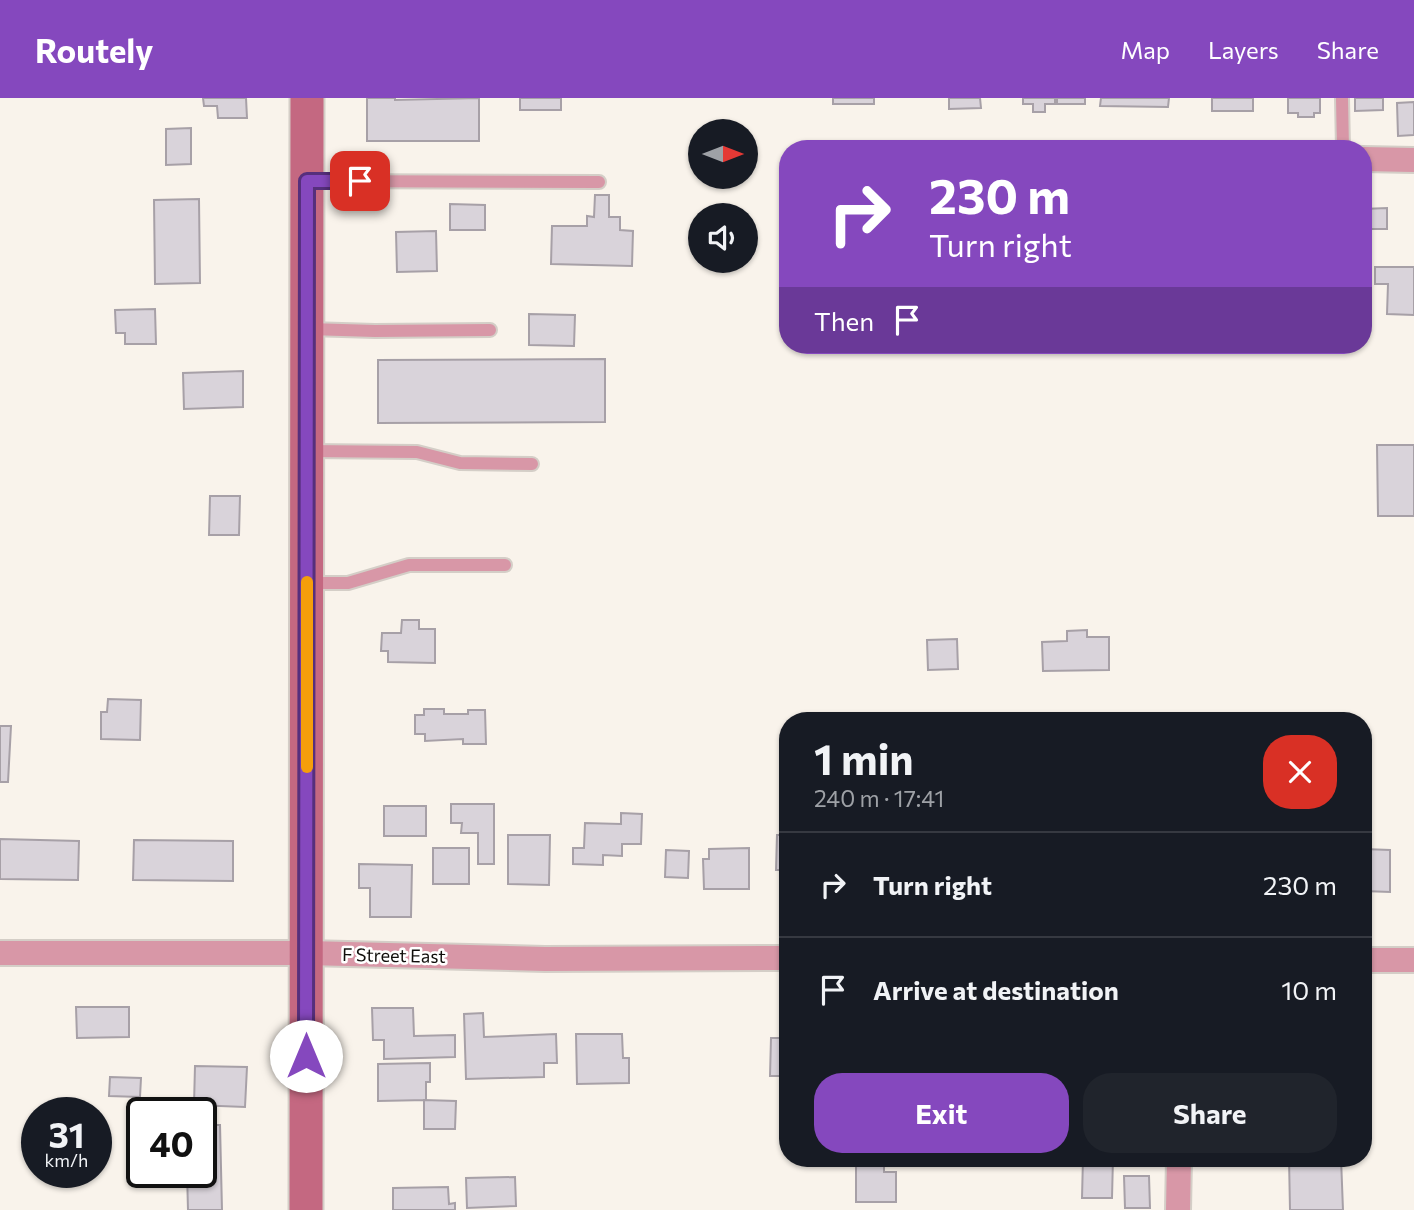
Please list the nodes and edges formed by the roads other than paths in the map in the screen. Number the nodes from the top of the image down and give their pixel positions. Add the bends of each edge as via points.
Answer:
1 (307, 98) edge
2 (1342, 98) edge
3 (1343, 140) edge
4 (1372, 159) edge
5 (1414, 160) edge
6 (307, 181) junction
7 (599, 182) dead end
8 (307, 329) junction
9 (490, 330) dead end
10 (307, 451) junction
11 (532, 464) dead end
12 (505, 565) dead end
13 (307, 583) junction
14 (0, 953) edge
15 (307, 953) junction
16 (779, 958) edge
17 (1372, 960) edge
18 (1414, 960) edge
19 (1178, 1167) edge
20 (306, 1210) edge
21 (1178, 1210) edge

1 - 6 street
2 - 3 lane
4 - 5 street
6 - 7 lane
6 - 8 street
8 - 9 lane
8 - 10 street
10 - 11 lane via 417,452 460,463
10 - 13 street
12 - 13 lane via 409,565 348,583
13 - 15 street
14 - 15 street, F Street East
15 - 16 street, F Street East
15 - 20 street
17 - 18 street
19 - 21 street

